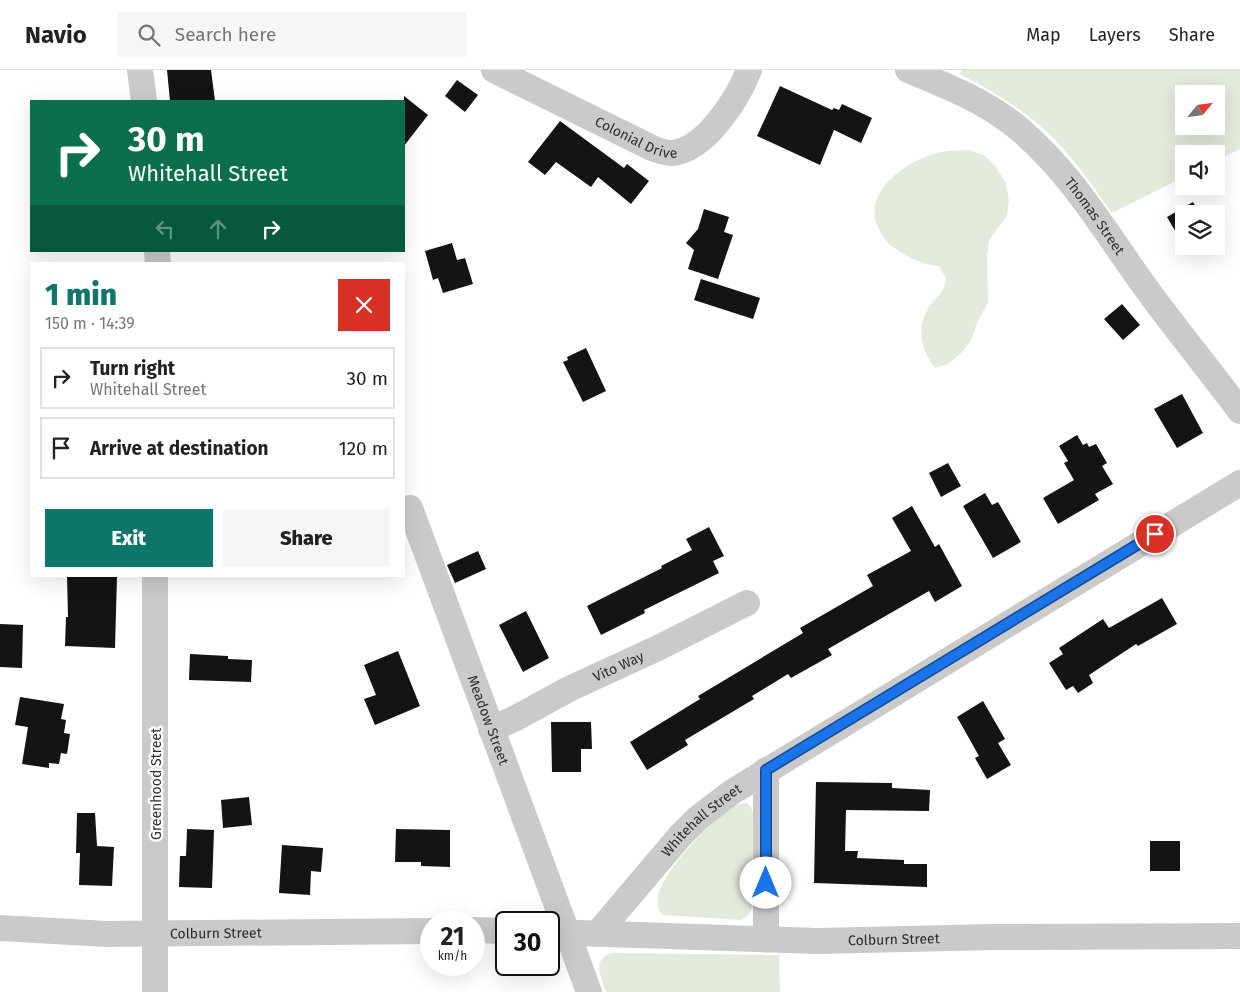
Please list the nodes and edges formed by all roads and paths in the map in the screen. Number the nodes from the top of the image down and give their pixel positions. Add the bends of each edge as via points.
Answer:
1 (140, 70) edge
2 (494, 70) edge
3 (750, 70) edge
4 (908, 70) edge
5 (144, 100) edge
6 (1240, 411) edge
7 (1240, 483) edge
8 (410, 508) dead end
9 (155, 577) edge
10 (747, 603) dead end
11 (491, 729) junction
12 (766, 770) junction
13 (550, 911) edge
14 (0, 928) edge
15 (420, 930) edge
16 (560, 933) edge
17 (155, 934) junction
18 (597, 934) junction
19 (1240, 936) edge
20 (560, 939) edge
21 (766, 939) junction
22 (155, 992) edge
23 (589, 992) edge

1 - 5 street
2 - 3 street, Colonial Drive via 654,149 672,153 693,145 712,128
4 - 6 street, Thomas Street via 978,100 1038,145 1072,183 1162,310
7 - 12 street, Whitehall Street
8 - 11 street, Meadow Street
9 - 17 street, Greenhood Street
10 - 11 street, Vito Way
11 - 13 street, Meadow Street
12 - 18 street, Whitehall Street via 698,818 662,855
12 - 21 street
14 - 17 street, Colburn Street
15 - 17 street, Colburn Street
16 - 18 street, Colburn Street
17 - 22 street, Greenhood Street
18 - 21 street, Colburn Street
19 - 21 street, Colburn Street via 993,936 854,941
20 - 23 street, Meadow Street

